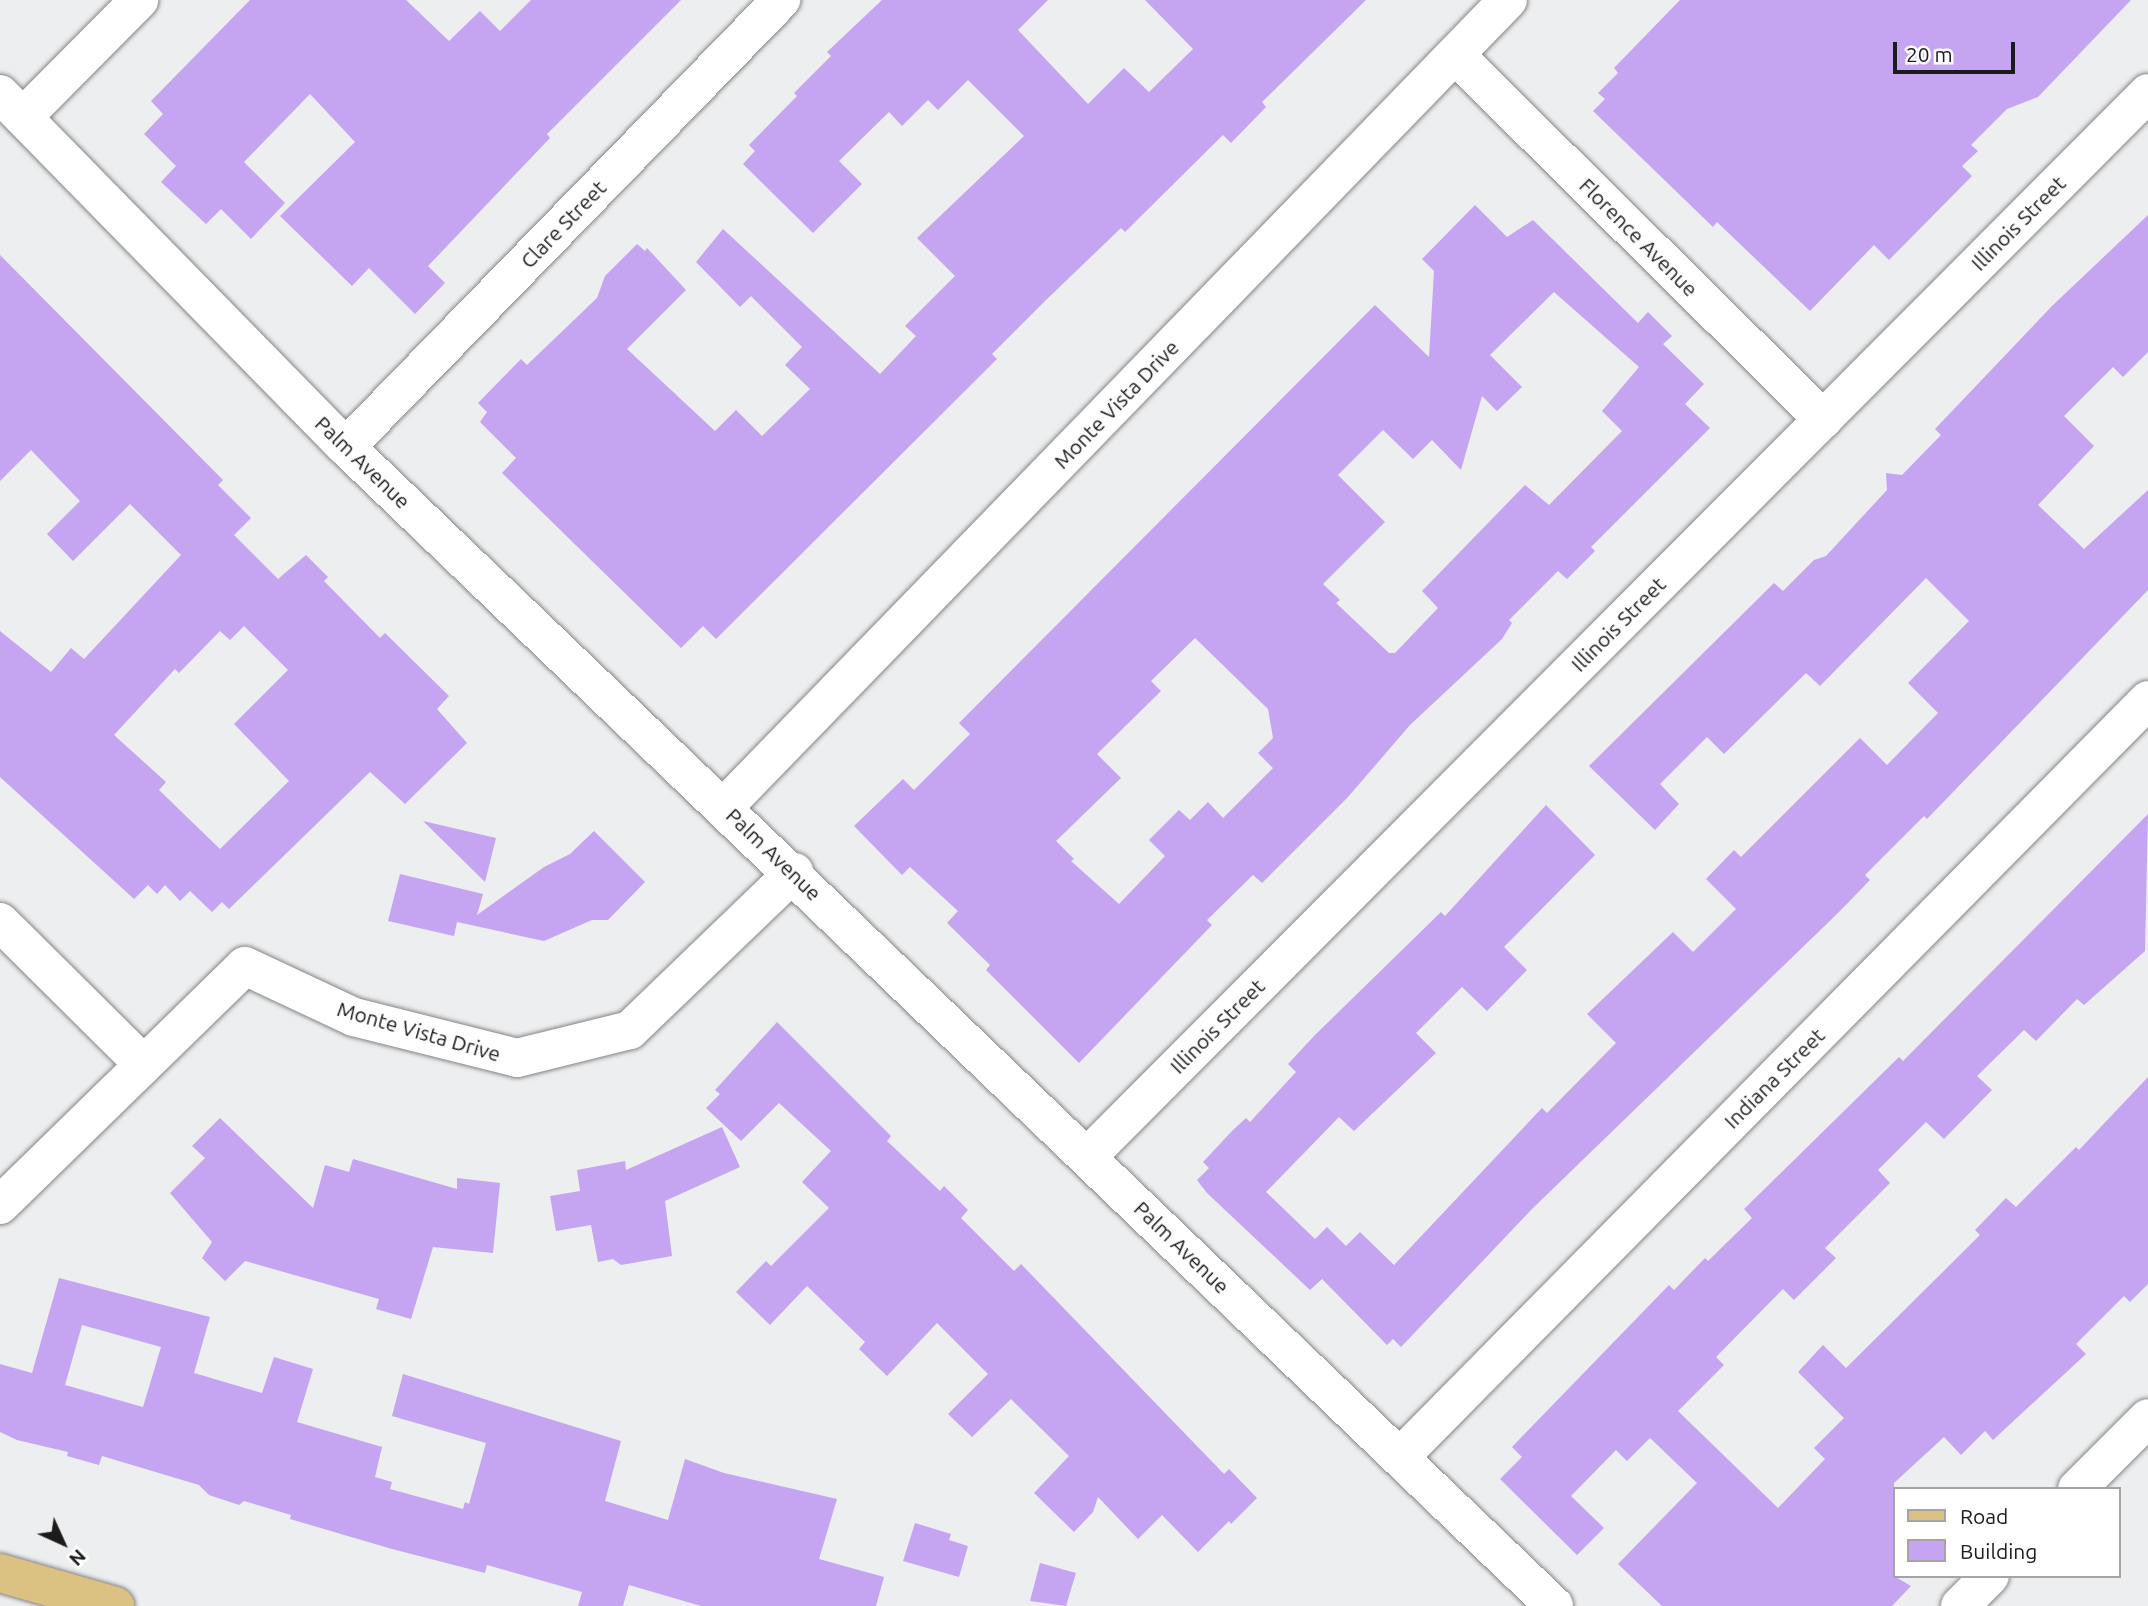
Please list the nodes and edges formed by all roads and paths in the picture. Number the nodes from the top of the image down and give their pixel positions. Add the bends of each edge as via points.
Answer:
1 (139, 0) edge
2 (781, 0) edge
3 (1508, 0) edge
4 (1455, 55) junction
5 (2148, 93) edge
6 (12, 105) edge
7 (1823, 419) junction
8 (346, 447) junction
9 (2148, 700) edge
10 (724, 807) junction
11 (794, 872) junction
12 (0, 922) edge
13 (143, 1064) junction
14 (1088, 1156) junction
15 (0, 1206) edge
16 (2148, 1418) edge
17 (1401, 1456) junction
18 (2079, 1487) edge
19 (0, 1573) edge
20 (1988, 1578) edge
21 (116, 1606) edge
22 (1554, 1606) edge
23 (1960, 1606) edge

1 - 6 street
2 - 8 street, Clare Street
3 - 4 street, Monte Vista Drive
4 - 7 street, Florence Avenue
4 - 10 street, Monte Vista Drive
5 - 7 street, Illinois Street
6 - 8 street, Palm Avenue
7 - 14 street, Illinois Street
8 - 10 street, Palm Avenue
9 - 17 street, Indiana Street
10 - 11 street, Palm Avenue
11 - 13 street, Monte Vista Drive via 630,1030 517,1058 354,1017 245,966
11 - 14 street, Palm Avenue
12 - 13 street
13 - 15 street, Monte Vista Drive
14 - 17 street, Palm Avenue
16 - 18 street
17 - 22 street, Palm Avenue
19 - 21 main road
20 - 23 street

